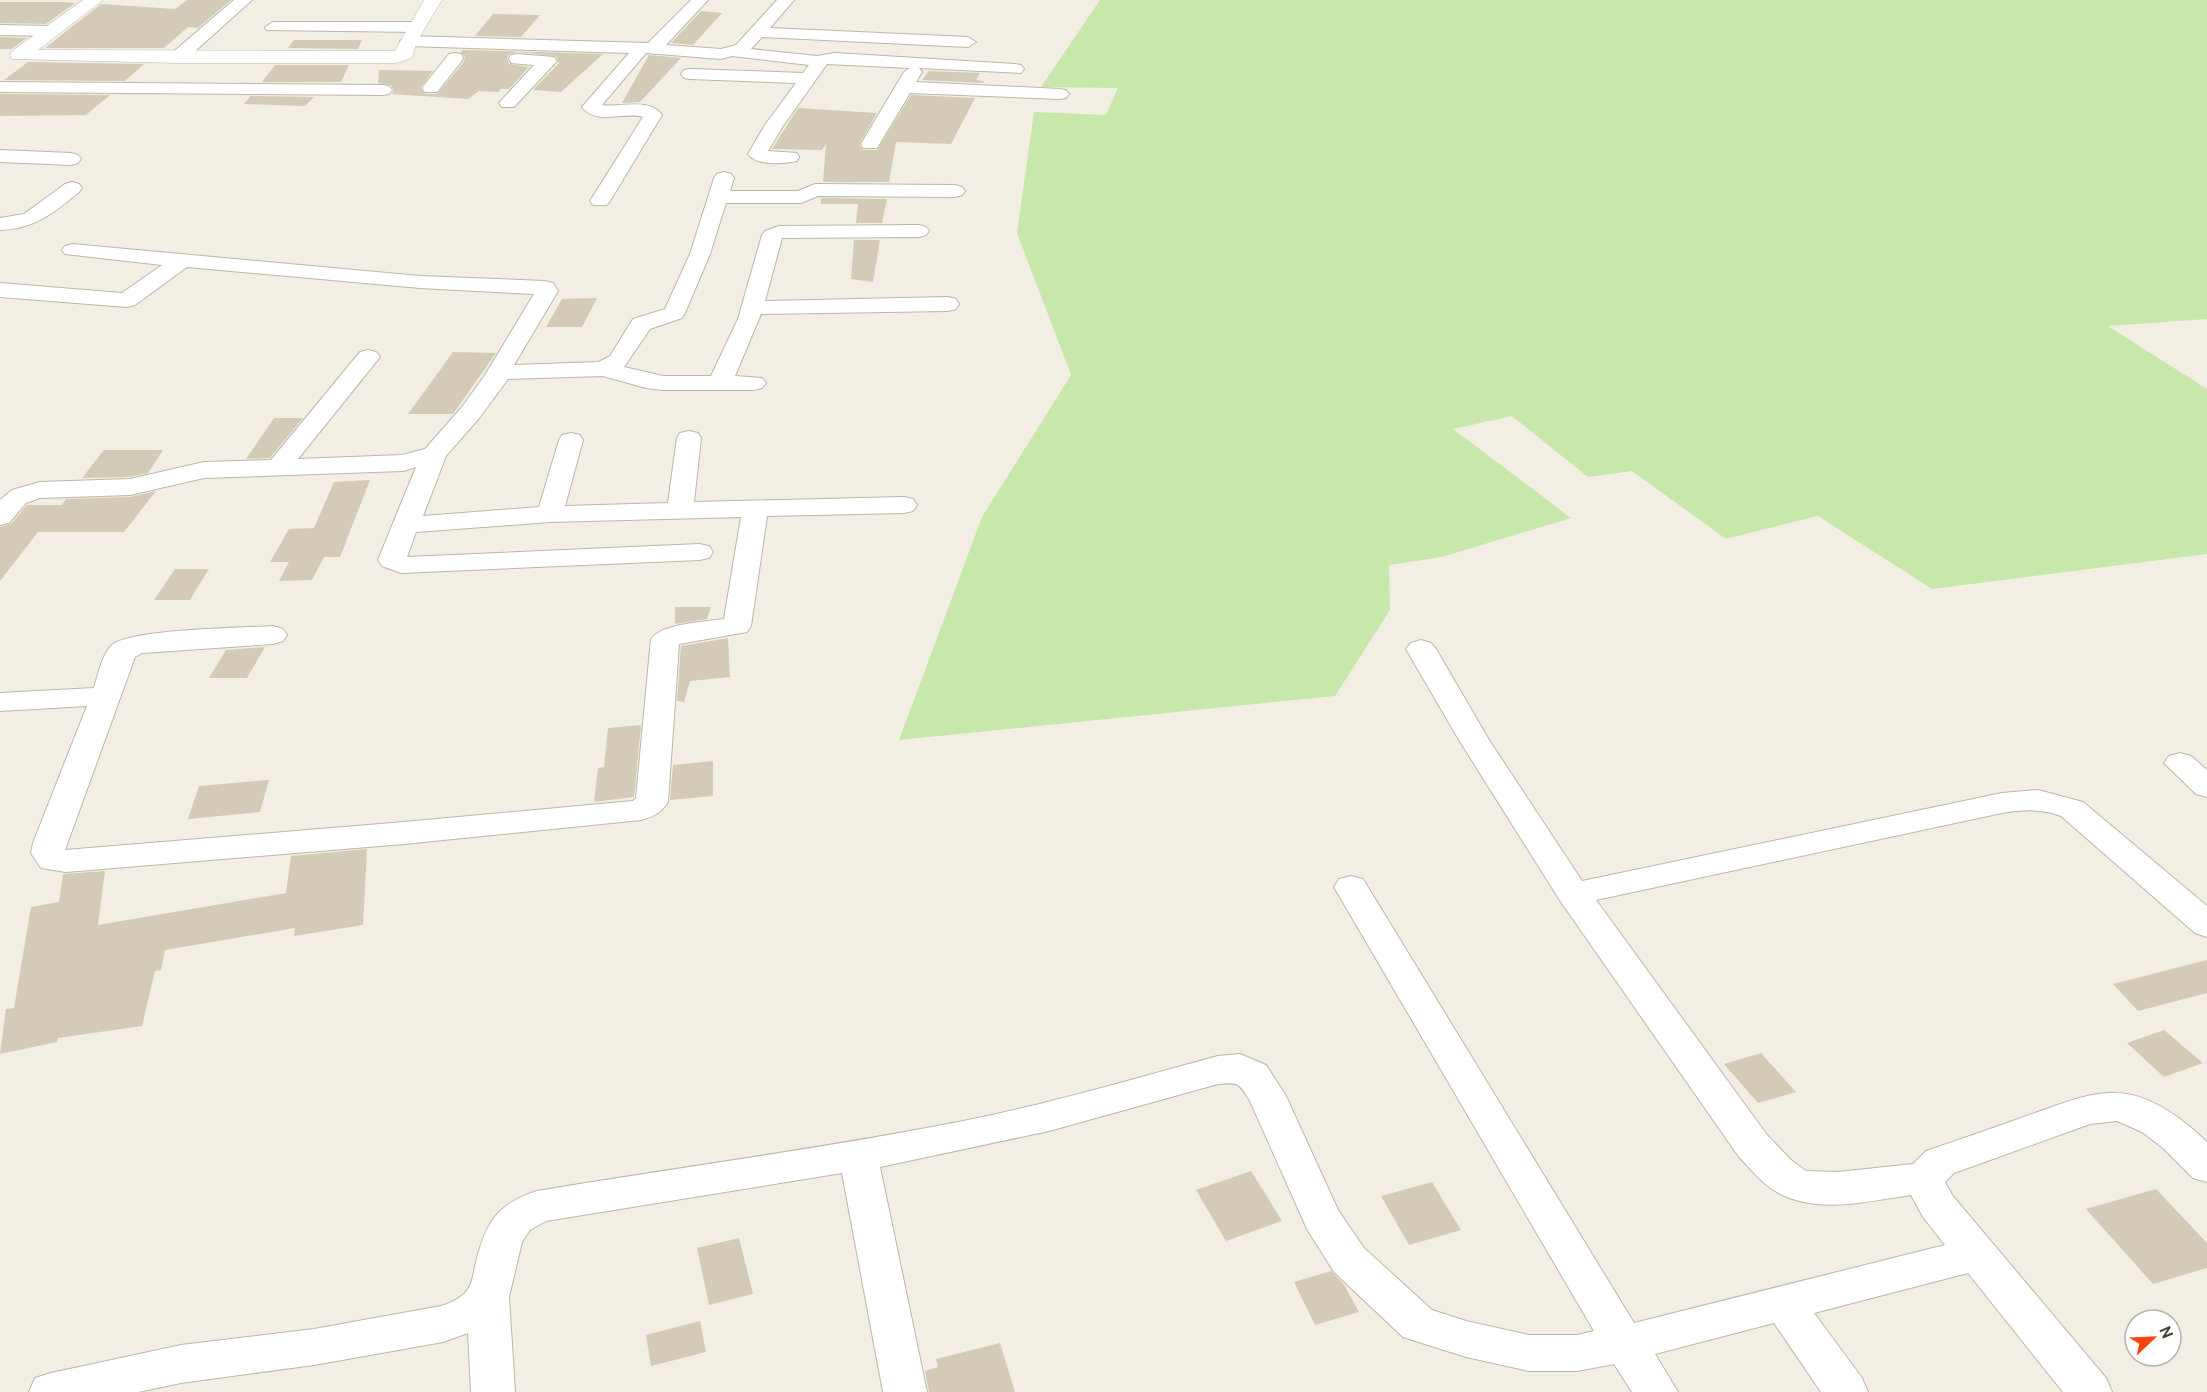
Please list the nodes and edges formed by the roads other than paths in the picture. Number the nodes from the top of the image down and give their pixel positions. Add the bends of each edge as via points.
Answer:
1 (94, 0) edge
2 (244, 0) edge
3 (433, 0) edge
4 (700, 0) edge
5 (786, 0) edge
6 (864, 20) dead end
7 (273, 27) dead end
8 (0, 30) edge
9 (50, 31) junction
10 (757, 32) junction
11 (412, 34) junction
12 (847, 37) junction
13 (968, 42) dead end
14 (647, 49) junction
15 (735, 52) junction
16 (19, 55) junction
17 (178, 57) junction
18 (397, 57) junction
19 (454, 58) junction
20 (819, 60) junction
21 (918, 64) junction
22 (0, 67) edge
23 (1016, 69) dead end
24 (690, 74) dead end
25 (808, 79) junction
26 (0, 87) edge
27 (904, 87) junction
28 (431, 88) dead end
29 (383, 90) dead end
30 (1060, 94) dead end
31 (508, 103) dead end
32 (870, 144) dead end
33 (0, 156) edge
34 (790, 158) dead end
35 (71, 159) dead end
36 (72, 188) dead end
37 (955, 191) dead end
38 (600, 201) dead end
39 (0, 224) edge
40 (919, 231) dead end
41 (72, 250) dead end
42 (184, 259) junction
43 (0, 290) edge
44 (948, 304) dead end
45 (752, 309) junction
46 (368, 357) dead end
47 (604, 369) junction
48 (496, 376) junction
49 (720, 383) junction
50 (754, 383) dead end
51 (689, 438) dead end
52 (571, 440) dead end
53 (434, 454) junction
54 (277, 469) junction
55 (904, 505) dead end
56 (755, 509) junction
57 (680, 511) junction
58 (550, 514) junction
59 (0, 517) edge
60 (404, 525) junction
61 (699, 552) dead end
62 (273, 635) dead end
63 (1421, 649) dead end
64 (103, 696) junction
65 (0, 702) edge
66 (2180, 763) dead end
67 (2207, 787) edge
68 (1351, 887) dead end
69 (1573, 894) junction
70 (2207, 926) edge
71 (858, 1155) junction
72 (2207, 1167) edge
73 (1923, 1178) junction
74 (1976, 1254) junction
75 (488, 1297) junction
76 (1784, 1304) junction
77 (1624, 1344) junction
78 (51, 1392) edge
79 (493, 1392) edge
80 (905, 1392) edge
81 (1656, 1392) edge
82 (1846, 1392) edge
83 (2090, 1392) edge

1 - 9 street
2 - 17 street
3 - 11 street
4 - 14 street
5 - 10 street
6 - 12 street
7 - 11 street
8 - 9 street
9 - 16 street
10 - 12 street
10 - 15 street
11 - 14 street
11 - 18 street via 405,54
12 - 13 street
12 - 20 street
14 - 15 street
14 - 38 street via 591,107 599,111 646,111 653,115
15 - 20 street
16 - 17 street
16 - 22 street
17 - 18 street
18 - 19 street
19 - 28 street
19 - 31 street via 549,61
20 - 21 street
20 - 25 street
21 - 23 street
21 - 27 street
24 - 25 street
25 - 34 street via 757,154
26 - 29 street
27 - 30 street
27 - 32 street
33 - 35 street
36 - 39 street via 28,221
37 - 47 street via 816,190 801,197 721,187 700,254 674,313 641,324 618,361
40 - 45 street via 775,233
41 - 42 street
42 - 43 street via 128,300
42 - 48 street via 420,282 544,288 546,291
44 - 45 street
45 - 49 street
46 - 54 street
47 - 48 street via 514,371
47 - 49 street via 646,381
48 - 53 street
49 - 50 street
51 - 57 street
52 - 58 street
53 - 54 street via 394,464
53 - 60 street
54 - 59 street via 204,470 130,487 25,492 15,497
55 - 56 street
56 - 57 street
56 - 64 street via 737,626 665,639 652,802 640,810 54,860 48,853 50,843
57 - 58 street
58 - 60 street
60 - 61 street via 392,560 401,565
62 - 64 street via 130,647 122,652
63 - 69 street
64 - 65 street
66 - 67 street
68 - 77 street
69 - 70 street via 2028,798 2052,800 2072,809
69 - 73 street via 1753,1146 1779,1172 1814,1190
71 - 75 street via 537,1207 516,1219 503,1237
71 - 77 street via 1024,1122 1218,1070 1240,1068 1253,1075 1267,1096 1321,1218 1349,1260 1418,1324 1529,1353 1577,1353
71 - 80 street
72 - 73 street via 2156,1122 2117,1107 2088,1110 1940,1162
73 - 74 street via 1937,1206
74 - 76 street
74 - 83 street
75 - 78 street via 469,1314 444,1324 314,1347 181,1364
75 - 79 street
76 - 77 street
76 - 82 street
77 - 81 street

